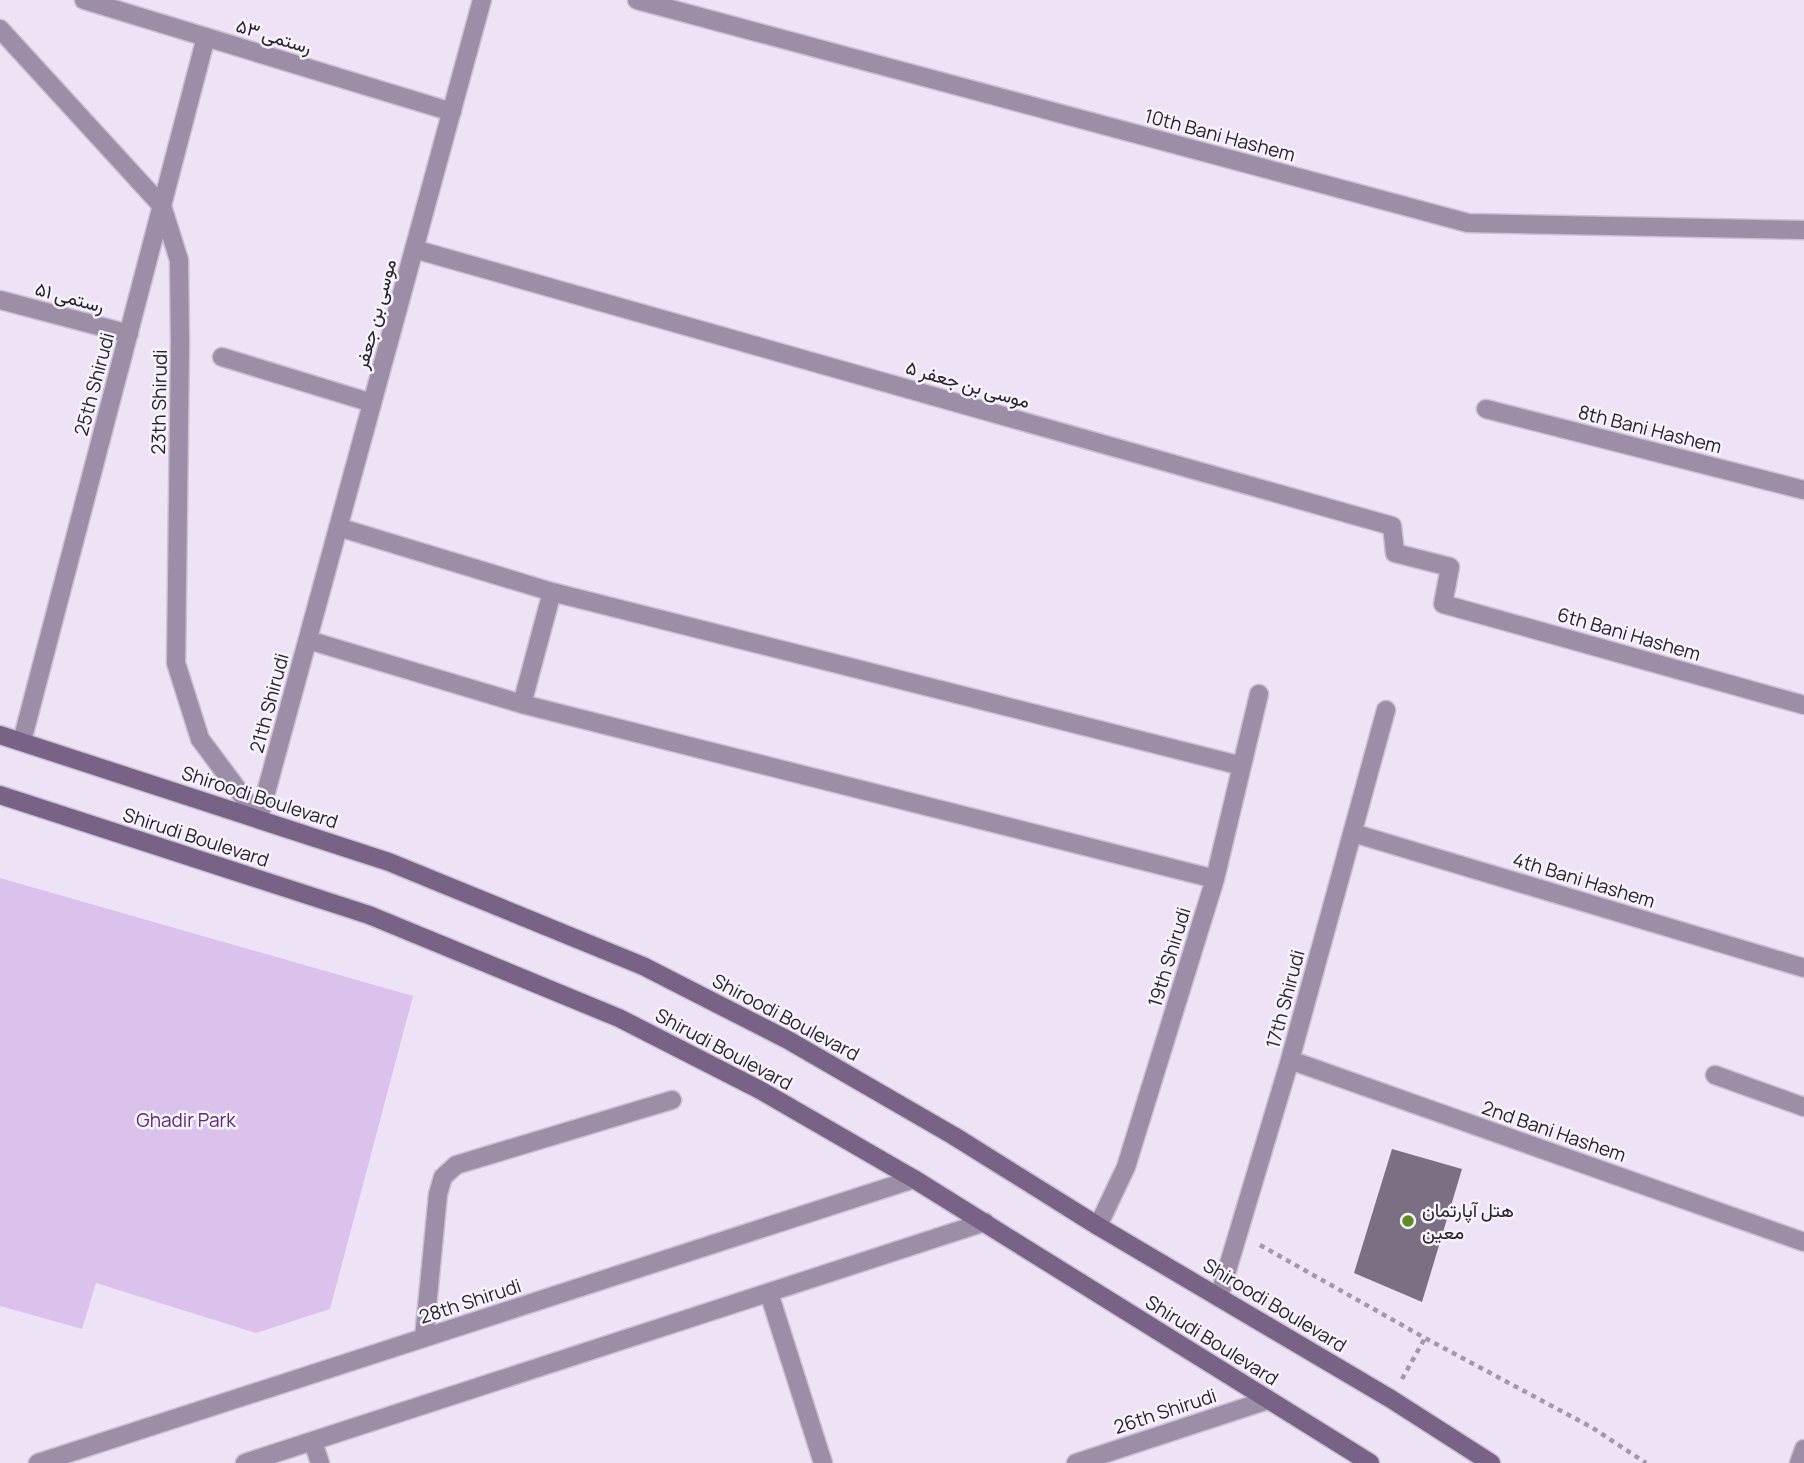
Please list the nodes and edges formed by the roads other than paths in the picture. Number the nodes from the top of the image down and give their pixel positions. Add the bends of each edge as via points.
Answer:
1 (84, 0) edge
2 (482, 0) edge
3 (637, 0) edge
4 (0, 29) edge
5 (206, 37) junction
6 (452, 112) junction
7 (162, 206) junction
8 (1804, 230) edge
9 (414, 248) junction
10 (0, 300) edge
11 (129, 334) junction
12 (222, 357) dead end
13 (372, 403) junction
14 (1486, 409) dead end
15 (1804, 490) edge
16 (338, 527) junction
17 (552, 592) junction
18 (1443, 604) joint
19 (307, 640) junction
20 (1259, 694) dead end
21 (522, 704) junction
22 (1804, 705) edge
23 (1385, 710) dead end
24 (0, 735) edge
25 (22, 741) junction
26 (1242, 766) junction
27 (0, 795) edge
28 (259, 818) junction
29 (1353, 833) junction
30 (1215, 879) junction
31 (1804, 968) edge
32 (1290, 1060) junction
33 (1715, 1075) dead end
34 (672, 1100) dead end
35 (1804, 1107) edge
36 (915, 1179) junction
37 (985, 1222) junction
38 (1098, 1226) junction
39 (1804, 1242) edge
40 (769, 1293) junction
41 (1219, 1297) junction
42 (424, 1338) junction
43 (1269, 1400) junction
44 (313, 1442) junction
45 (1804, 1449) edge
46 (38, 1463) edge
47 (245, 1463) edge
48 (320, 1463) edge
49 (823, 1463) edge
50 (1076, 1463) edge
51 (1370, 1463) edge
52 (1491, 1463) edge
53 (1799, 1463) edge

1 - 5 street, رستمی ۵۳
2 - 6 street, موسی بن جعفر
3 - 8 street, 10th Bani Hashem via 1468,223
4 - 7 street, 23th Shirudi
5 - 6 street, رستمی ۵۳
5 - 7 street, 25th Shirudi
6 - 9 street, موسی بن جعفر
7 - 11 street, 25th Shirudi
7 - 28 street, 23th Shirudi via 179,260 176,663 200,739
9 - 13 street, موسی بن جعفر
9 - 18 street, موسی بن جعفر ۵ via 1392,526 1395,553 1450,567
10 - 11 street, رستمی ۵۱
11 - 25 street, 25th Shirudi
12 - 13 street
13 - 16 street, موسی بن جعفر
14 - 15 street, 8th Bani Hashem
16 - 17 street
16 - 19 street, موسی بن جعفر
17 - 21 street
17 - 26 street
18 - 22 street, 6th Bani Hashem
19 - 21 street
19 - 28 street, 21th Shirudi
20 - 26 street, 19th Shirudi
21 - 30 street
23 - 29 street, 17th Shirudi
24 - 25 main road, Shiroodi Boulevard
25 - 28 main road, Shiroodi Boulevard
26 - 30 street, 19th Shirudi
27 - 36 main road, Shirudi Boulevard via 369,915 607,1013 760,1090
28 - 38 main road, Shiroodi Boulevard via 389,862 643,966 788,1040
29 - 31 street, 4th Bani Hashem
29 - 32 street, 17th Shirudi
30 - 38 street, 19th Shirudi via 1126,1167
32 - 39 street, 2nd Bani Hashem
32 - 41 street, 17th Shirudi
33 - 35 street
34 - 42 street via 456,1166 443,1177
36 - 37 main road, Shirudi Boulevard
36 - 42 street, 28th Shirudi
37 - 40 street
37 - 43 main road, Shirudi Boulevard
38 - 41 main road, Shiroodi Boulevard
40 - 44 street
40 - 49 street
41 - 52 main road, Shiroodi Boulevard
42 - 46 street, 28th Shirudi
43 - 50 street, 26th Shirudi
43 - 51 main road, Shirudi Boulevard
44 - 47 street
44 - 48 street
45 - 53 street

